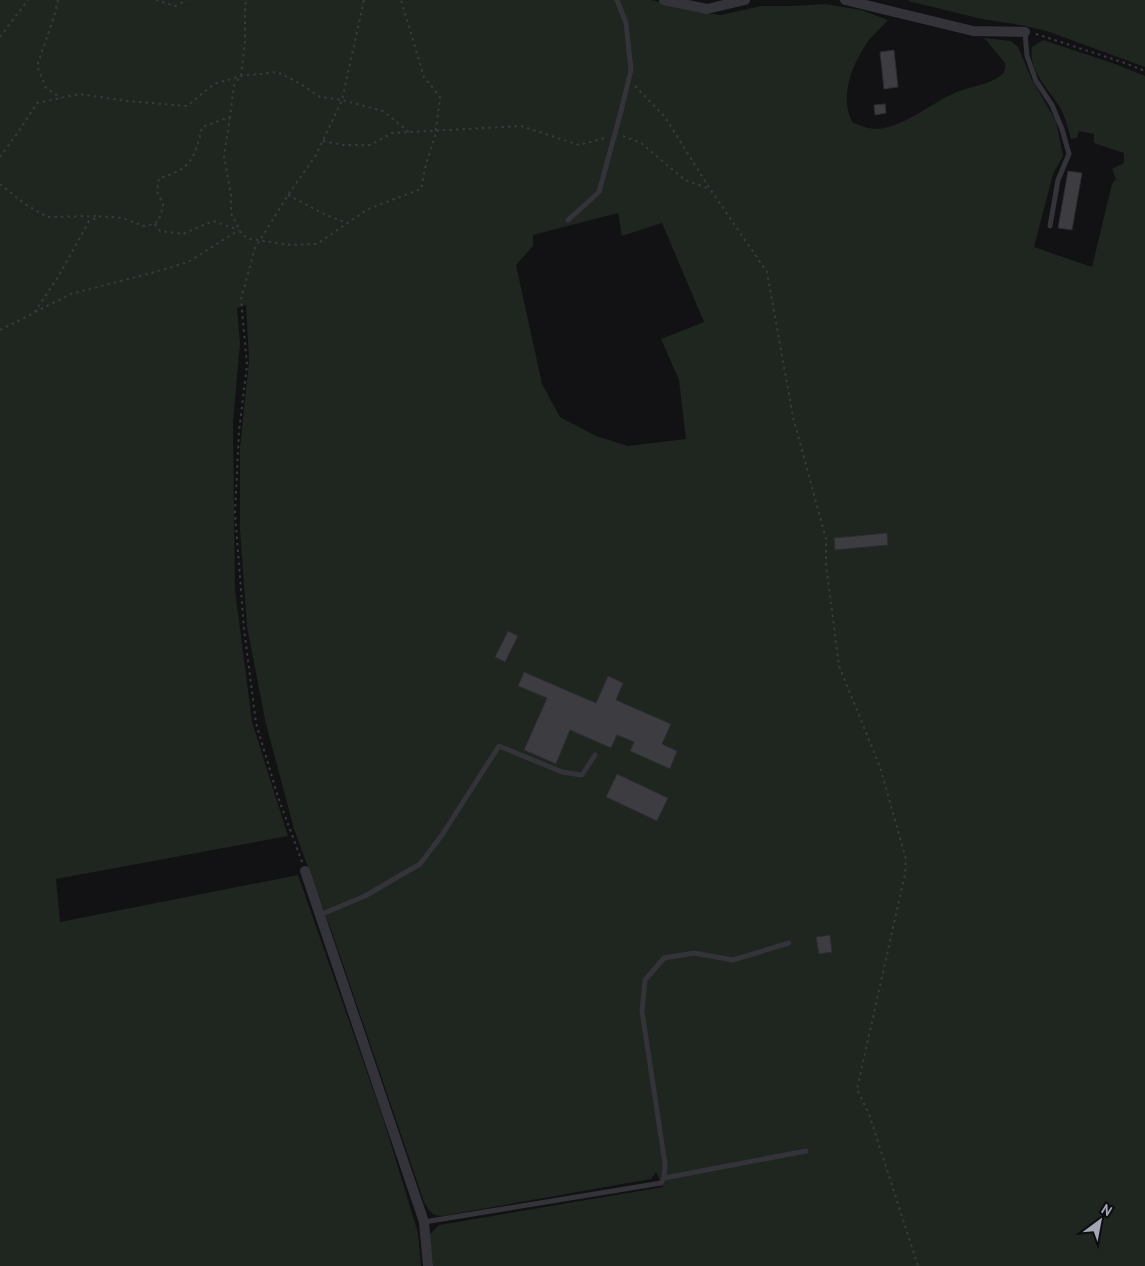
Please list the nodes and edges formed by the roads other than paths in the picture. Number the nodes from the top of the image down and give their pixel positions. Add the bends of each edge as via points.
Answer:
1 (617, 0) edge
2 (664, 0) edge
3 (745, 0) edge
4 (845, 0) edge
5 (1025, 32) joint
6 (568, 220) dead end
7 (1050, 226) dead end
8 (595, 754) dead end
9 (305, 871) road end
10 (320, 915) junction
11 (789, 944) dead end
12 (806, 1151) dead end
13 (664, 1178) junction
14 (424, 1222) junction
15 (428, 1266) edge

1 - 6 lane via 626,23 629,78 599,192
2 - 3 street via 708,9
4 - 5 street via 973,31
5 - 7 lane via 1027,56 1036,81 1052,105 1069,154 1058,180
8 - 10 lane via 582,775 562,772 499,746 420,864 365,896
9 - 10 street
10 - 14 street
11 - 13 lane via 733,960 694,953 664,958 645,980 642,1011 665,1164
12 - 13 lane
13 - 14 lane via 661,1183
14 - 15 street

